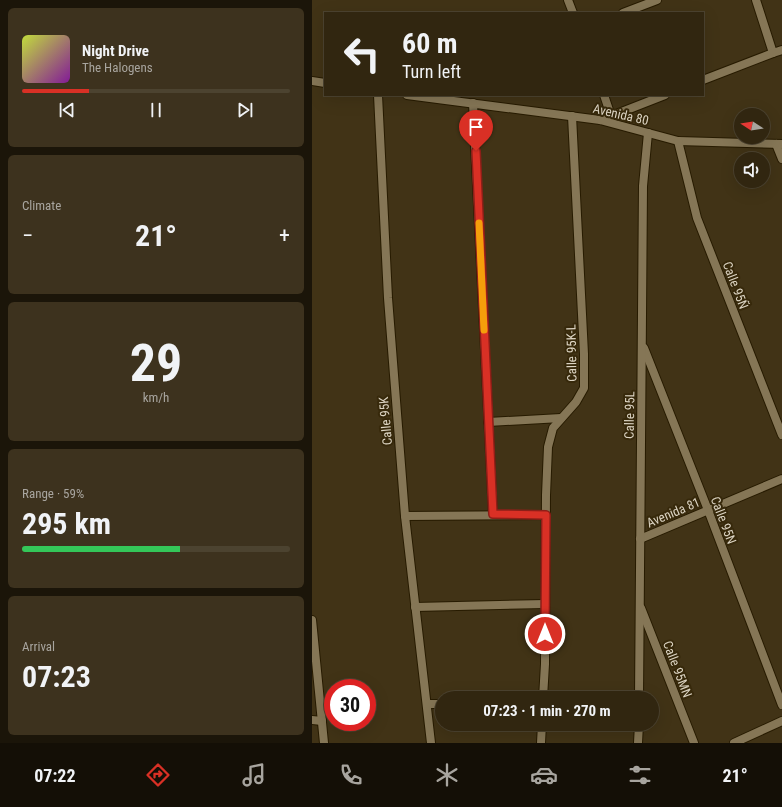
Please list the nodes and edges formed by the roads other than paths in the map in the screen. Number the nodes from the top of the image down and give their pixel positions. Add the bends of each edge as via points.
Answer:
1 (568, 0) edge
2 (657, 0) edge
3 (756, 0) edge
4 (573, 12) edge
5 (625, 12) edge
6 (782, 50) edge
7 (773, 53) junction
8 (704, 80) edge
9 (312, 81) edge
10 (324, 83) edge
11 (378, 96) edge
12 (414, 96) edge
13 (604, 96) edge
14 (662, 96) edge
15 (474, 104) junction
16 (572, 116) junction
17 (611, 116) junction
18 (600, 120) junction
19 (648, 133) junction
20 (678, 140) junction
21 (779, 144) edge
22 (782, 159) edge
23 (642, 344) junction
24 (561, 418) junction
25 (488, 422) junction
26 (782, 435) edge
27 (782, 479) edge
28 (708, 510) junction
29 (493, 514) junction
30 (546, 515) junction
31 (405, 516) junction
32 (640, 539) junction
33 (545, 604) junction
34 (640, 604) junction
35 (415, 607) junction
36 (312, 620) edge
37 (543, 691) edge
38 (639, 691) edge
39 (427, 704) junction
40 (435, 704) edge
41 (782, 705) edge
42 (312, 720) edge
43 (322, 721) junction
44 (782, 721) edge
45 (542, 731) edge
46 (639, 731) edge
47 (324, 743) edge
48 (431, 743) edge
49 (541, 743) edge
50 (638, 743) edge
51 (694, 743) edge
52 (734, 743) edge

1 - 4 street
2 - 5 street
3 - 7 street
6 - 7 street
7 - 8 street
9 - 10 street
11 - 31 street, Calle 95K via 388,298
12 - 15 street, Avenida 80
13 - 17 street
14 - 17 street
15 - 16 street, Avenida 80
15 - 25 street
16 - 18 street, Avenida 80
16 - 24 street, Calle 95K-L via 584,388 576,402
17 - 18 street
18 - 19 street, Avenida 80
19 - 20 street, Avenida 80
19 - 23 street, Calle 95L via 643,186
20 - 21 street, Avenida 80
20 - 26 street, Calle 95Ñ via 697,218
21 - 22 street
23 - 28 street, Calle 95N
23 - 32 street, Calle 95L
24 - 25 street
24 - 30 street, Calle 95K-L via 552,428 548,447
25 - 29 street
27 - 28 street, Avenida 81
28 - 32 street, Avenida 81
28 - 41 street, Calle 95N
29 - 30 street
29 - 31 street
30 - 33 street, Calle 95K-L
31 - 35 street, Calle 95K
32 - 34 street, Calle 95L
33 - 35 street
33 - 37 street, Calle 95K-L
34 - 38 street, Calle 95L
34 - 51 street, Calle 95MN
35 - 39 street, Calle 95K
36 - 43 street
39 - 40 street
39 - 48 street, Calle 95K
42 - 43 street
43 - 47 street
44 - 52 street
45 - 49 street
46 - 50 street

